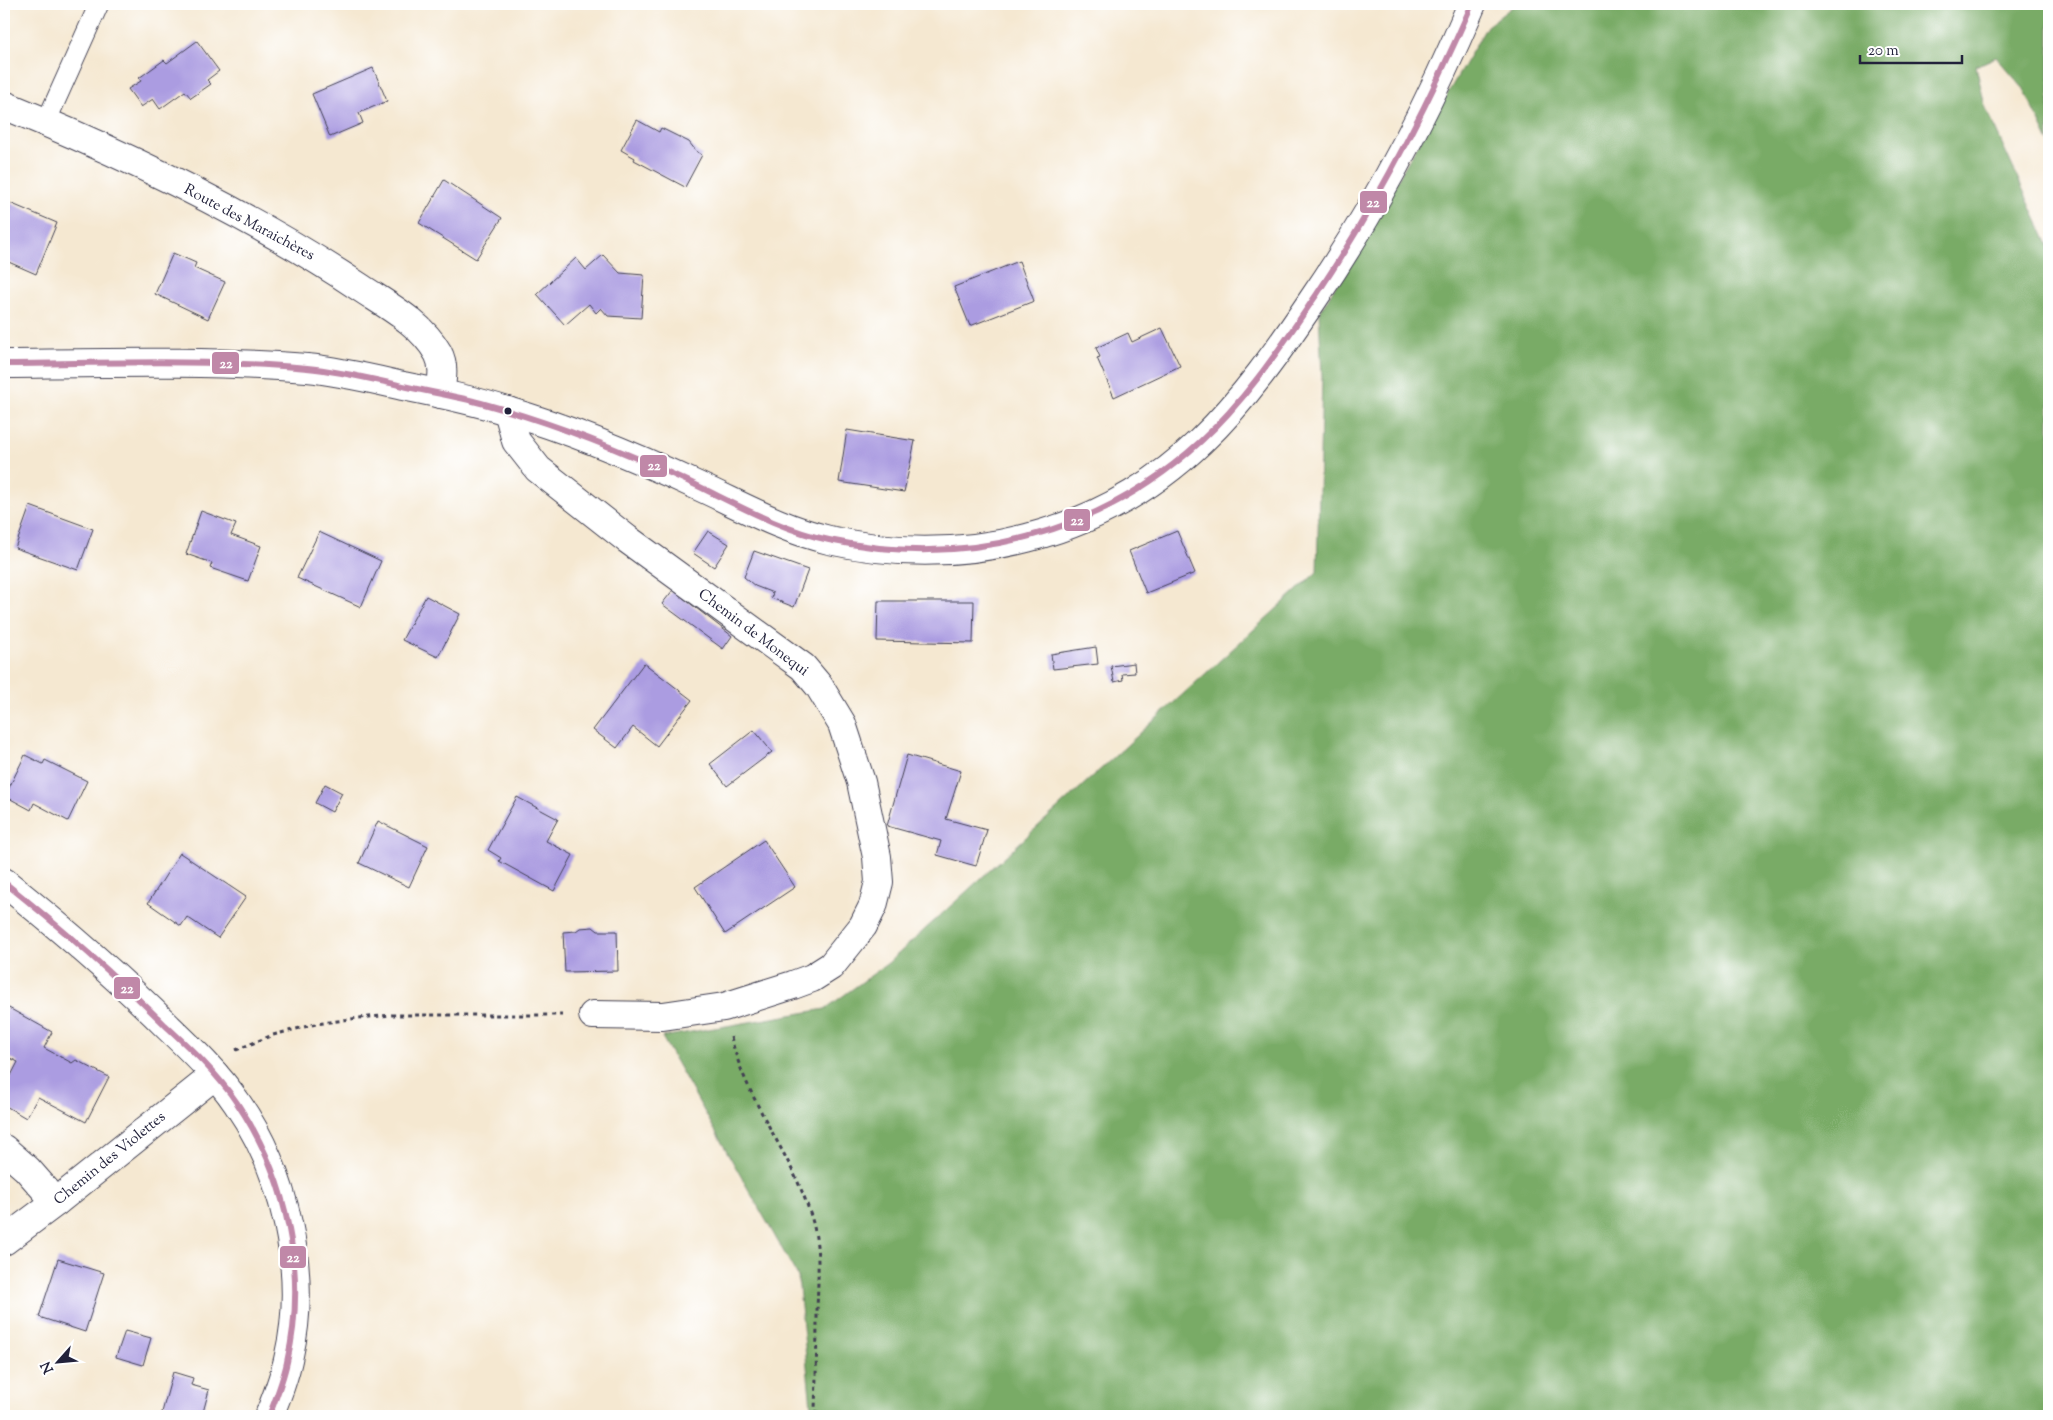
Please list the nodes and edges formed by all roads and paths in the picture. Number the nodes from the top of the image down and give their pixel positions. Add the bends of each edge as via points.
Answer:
1 (99, 4) edge
2 (1472, 4) edge
3 (4, 105) edge
4 (46, 122) junction
5 (4, 364) edge
6 (440, 394) junction
7 (508, 411) junction
8 (4, 882) edge
9 (724, 1007) junction
10 (593, 1015) joint
11 (211, 1070) junction
12 (4, 1149) edge
13 (56, 1202) junction
14 (4, 1241) edge
15 (269, 1416) edge
16 (818, 1416) edge

1 - 4 lane
2 - 7 street via 1441,77 1367,217 1281,346 1241,398 1201,441 1171,466 1108,508 1035,537 1008,543 939,551 862,546 795,531 599,442
3 - 4 street, Route des Maraichères
4 - 6 street, Route des Maraichères via 243,218 330,267 400,314 416,326 439,355 443,372
5 - 6 street via 312,368
6 - 7 street
7 - 9 street, Chemin de Monequi via 516,441 538,469 802,667 819,686 842,724 861,782 877,857 879,882 874,906 858,933 831,966 812,978
8 - 11 street via 97,960
9 - 10 street, Chemin de Monequi via 664,1016
9 - 16 path via 740,1069 811,1214 818,1267 815,1410
10 - 11 path via 392,1015 316,1024 241,1047
11 - 13 street, Chemin des Violettes
11 - 15 street via 258,1136 272,1171 293,1250 296,1290 290,1355
12 - 13 street
13 - 14 street, Chemin des Violettes

